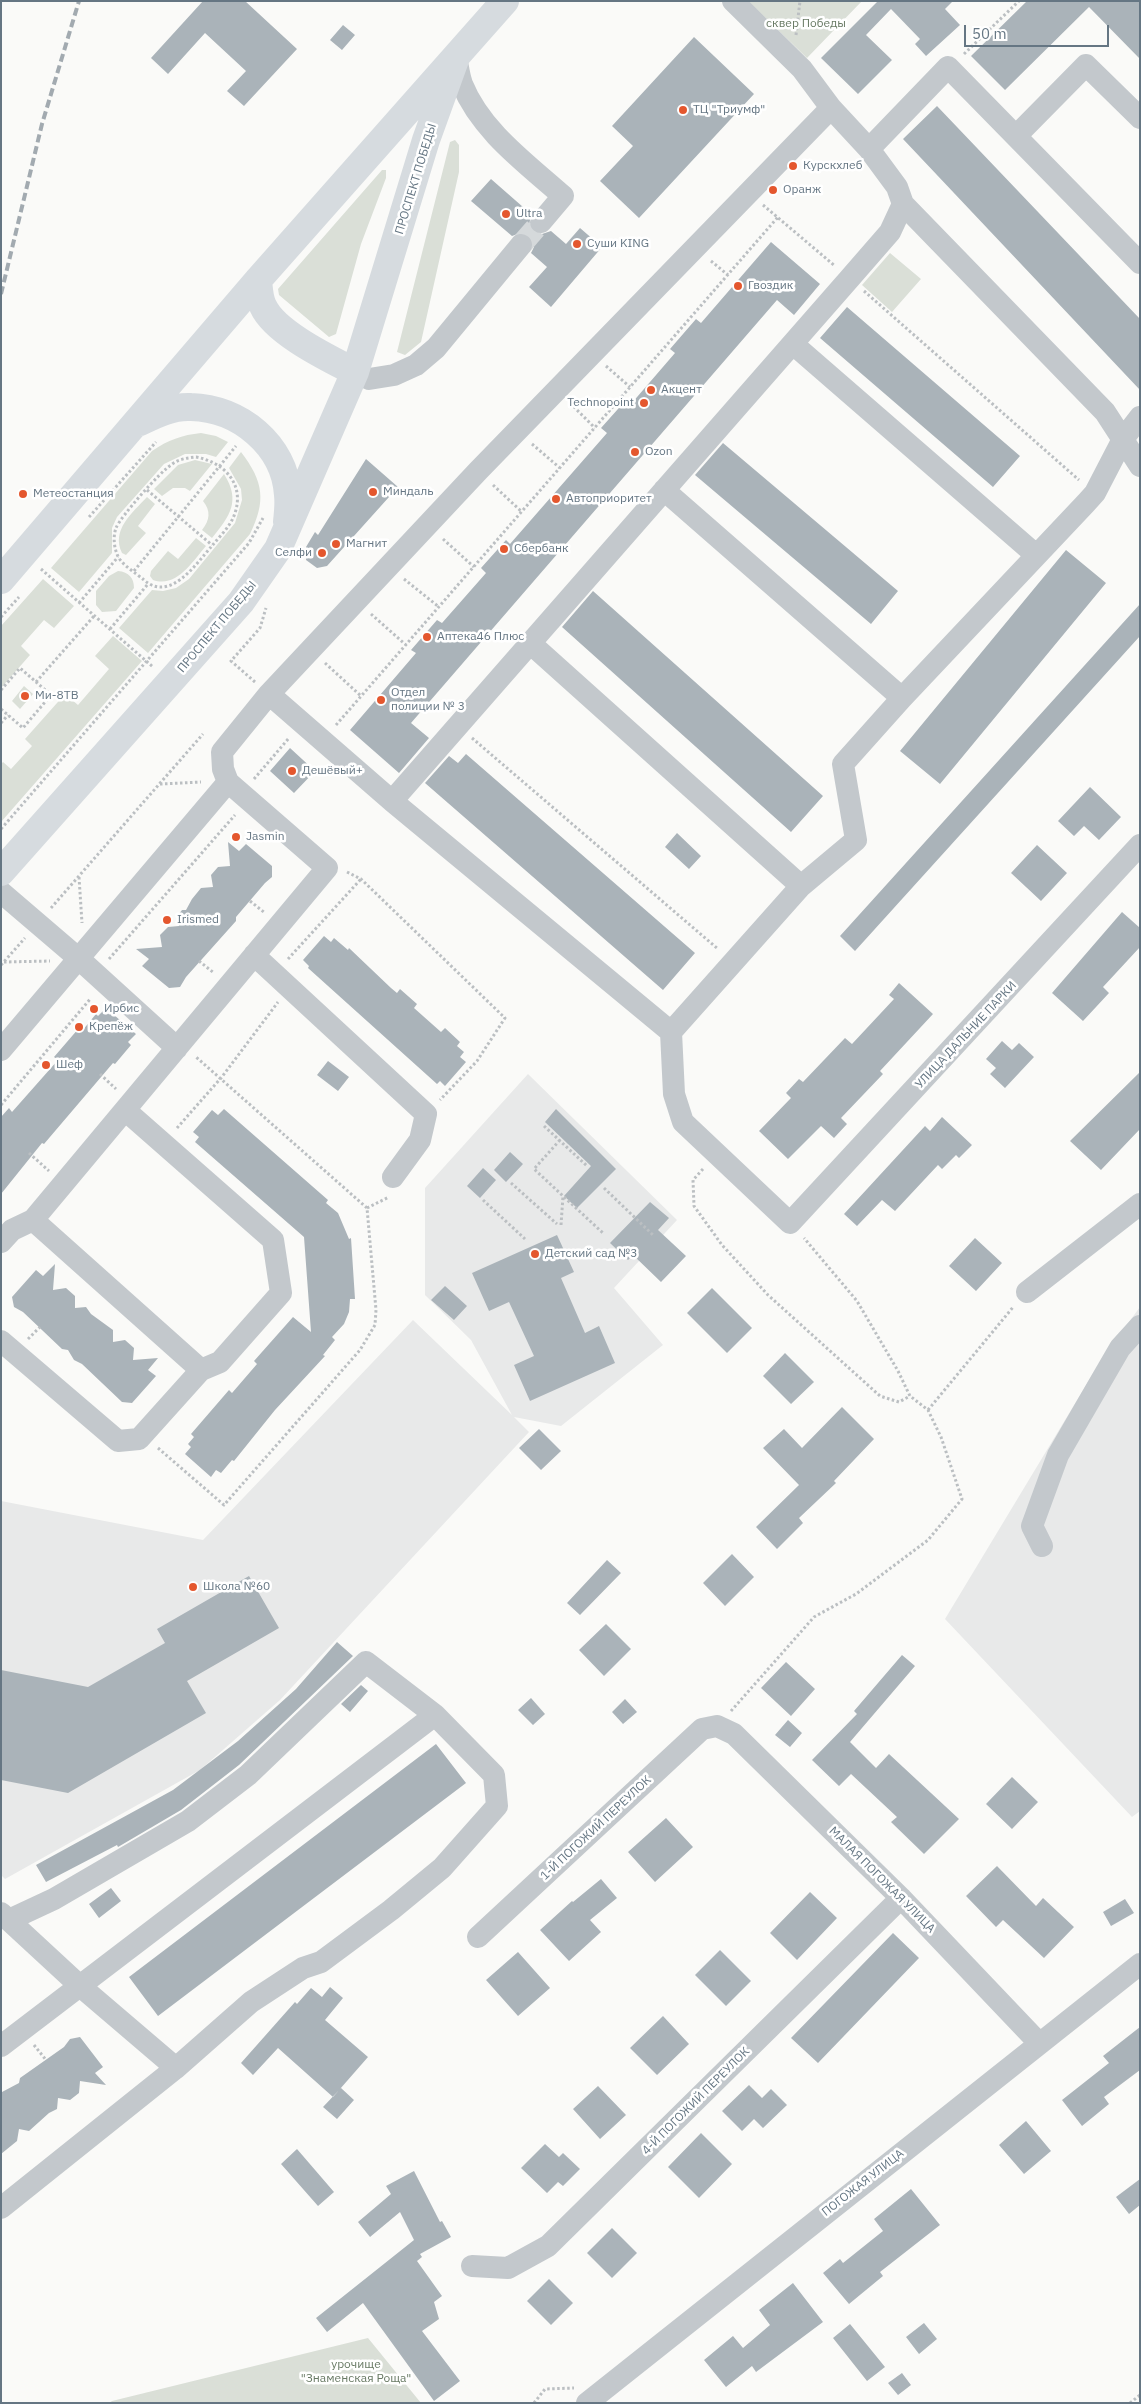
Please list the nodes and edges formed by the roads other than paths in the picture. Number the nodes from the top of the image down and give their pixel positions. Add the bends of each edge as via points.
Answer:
1 (505, 1) edge
2 (733, 1) edge
3 (456, 57) junction
4 (831, 108) junction
5 (1140, 118) edge
6 (1016, 136) junction
7 (869, 149) junction
8 (904, 204) junction
9 (540, 222) tunnel mouth
10 (521, 245) tunnel mouth
11 (1140, 262) edge
12 (258, 280) junction
13 (793, 344) junction
14 (355, 372) junction
15 (1140, 417) edge
16 (136, 423) junction
17 (1134, 455) edge
18 (664, 490) junction
19 (278, 549) junction
20 (1036, 555) junction
21 (13, 585) edge
22 (530, 643) junction
23 (269, 694) junction
24 (902, 698) junction
25 (228, 782) junction
26 (392, 801) junction
27 (1140, 845) edge
28 (1, 872) edge
29 (801, 886) junction
30 (1, 892) edge
31 (254, 955) junction
32 (78, 958) junction
33 (671, 1032) junction
34 (177, 1048) junction
35 (1, 1050) edge
36 (125, 1110) junction
37 (393, 1177) dead end
38 (1140, 1204) edge
39 (33, 1220) junction
40 (1, 1242) edge
41 (1027, 1292) road end
42 (1140, 1326) edge
43 (1, 1341) edge
44 (201, 1370) junction
45 (1042, 1546) dead end
46 (434, 1715) junction
47 (717, 1726) joint
48 (901, 1898) junction
49 (5, 1917) edge
50 (478, 1937) dead end
51 (1140, 1964) edge
52 (80, 1986) junction
53 (1039, 2043) junction
54 (1, 2046) edge
55 (176, 2068) junction
56 (1, 2208) edge
57 (472, 2266) dead end
58 (592, 2399) edge

1 - 3 main road
2 - 4 street via 802,69
3 - 9 street via 461,82 483,120 563,196
3 - 12 main road
3 - 14 main road, ПРОСПЕКТ ПОБЕДЫ via 426,140
4 - 7 street
4 - 23 street via 478,471
5 - 6 street via 1086,65
6 - 7 street via 948,67
6 - 11 street
7 - 8 street via 897,187
8 - 13 street via 890,232
8 - 17 street via 1105,412
10 - 14 street via 436,348 416,365 394,375 369,379
12 - 14 main road via 264,308 276,322 319,354
12 - 16 main road
13 - 18 street
13 - 20 street
14 - 19 main road, ПРОСПЕКТ ПОБЕДЫ
15 - 17 street
16 - 19 main road via 162,411 190,406 218,410 252,428 266,441 281,466 288,493 287,522
16 - 21 main road
17 - 20 street
18 - 22 street
18 - 24 street
19 - 28 main road, ПРОСПЕКТ ПОБЕДЫ via 241,602
20 - 24 street
22 - 26 street
22 - 29 street
23 - 25 street via 222,752
23 - 26 street
24 - 29 street via 843,764 856,840
25 - 31 street via 327,868
25 - 32 street
26 - 33 street
27 - 33 street, УЛИЦА ДАЛЬНИЕ ПАРКИ via 790,1222 683,1122 674,1094
29 - 33 street
30 - 32 street
31 - 34 street
31 - 37 street via 426,1114 420,1140
32 - 34 street
32 - 35 street
34 - 36 street
36 - 39 street
36 - 44 street via 273,1240 281,1293 220,1362
38 - 41 street
39 - 40 street via 12,1230
39 - 44 street
42 - 45 street via 1120,1348 1058,1455 1032,1526
43 - 44 street via 118,1442 139,1439
46 - 49 street via 366,1662 248,1775 188,1821 54,1899
46 - 52 street
46 - 55 street via 494,1775 497,1806 442,1868 391,1910 321,1962 303,1968 251,2002
47 - 48 street, МАЛАЯ ПОГОЖАЯ УЛИЦА via 734,1734
47 - 50 street, 1-Й ПОГОЖИЙ ПЕРЕУЛОК via 702,1729
48 - 53 street, МАЛАЯ ПОГОЖАЯ УЛИЦА
48 - 57 street, 4-Й ПОГОЖИЙ ПЕРЕУЛОК via 548,2246 508,2268
49 - 52 street
51 - 53 street, ПОГОЖАЯ УЛИЦА
52 - 54 street
52 - 55 street
53 - 58 street, ПОГОЖАЯ УЛИЦА
55 - 56 street

